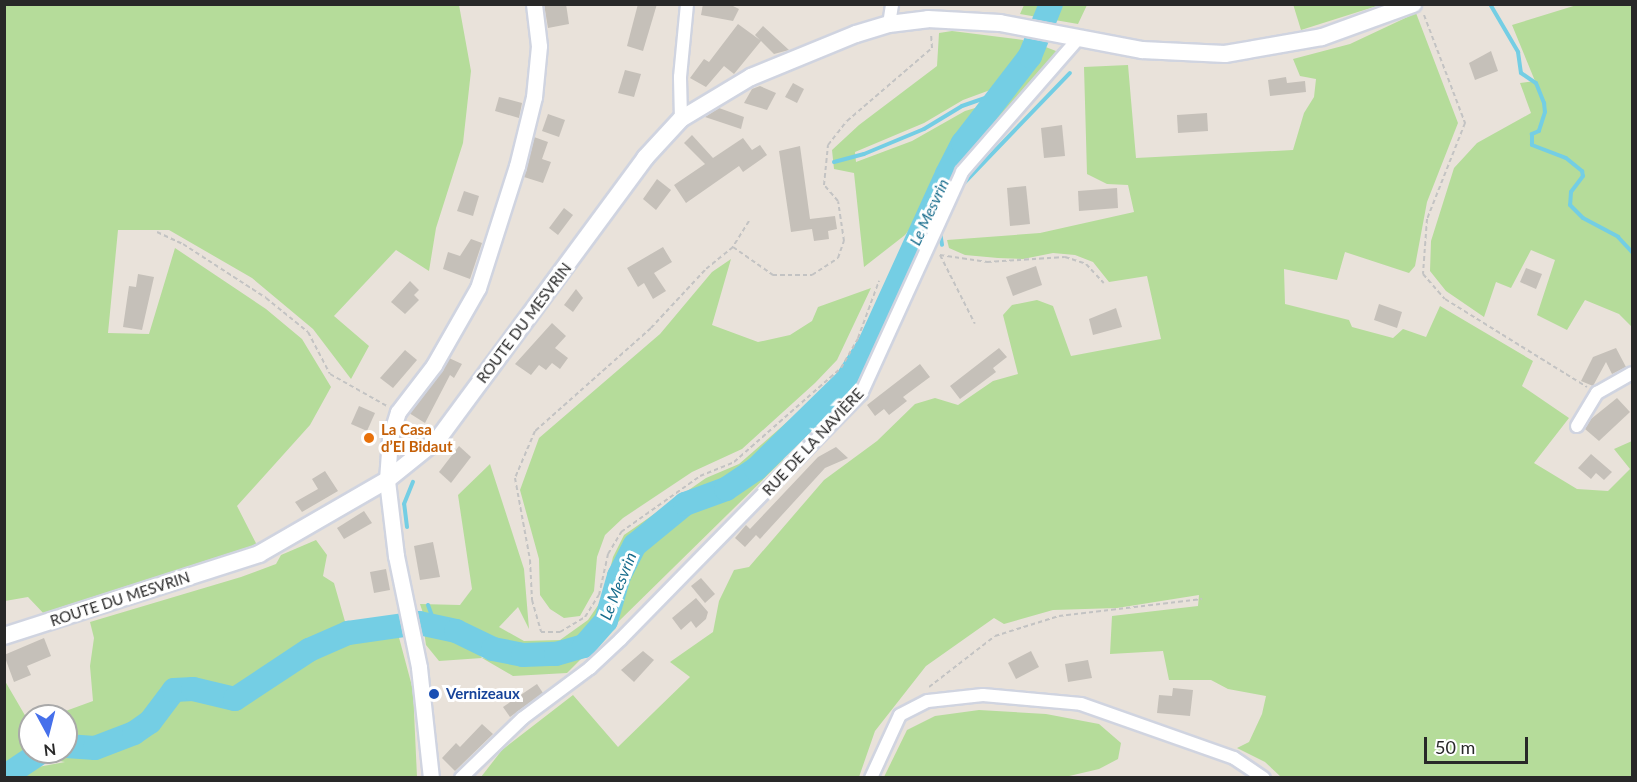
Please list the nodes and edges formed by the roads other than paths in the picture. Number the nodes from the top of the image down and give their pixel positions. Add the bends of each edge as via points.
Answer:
1 (534, 4) edge
2 (687, 4) edge
3 (892, 4) edge
4 (1418, 9) edge
5 (889, 24) junction
6 (1077, 40) junction
7 (681, 119) junction
8 (1632, 373) edge
9 (1577, 426) dead end
10 (387, 480) junction
11 (4, 636) edge
12 (431, 777) edge
13 (461, 777) edge
14 (871, 777) edge
15 (1263, 777) edge

1 - 10 street via 539,46 534,97 518,166 478,288 434,365 398,412 390,438
2 - 7 street via 680,77
3 - 5 street
4 - 6 main road, ROUTE DU MESVRIN via 1258,51 1174,53
5 - 6 main road, ROUTE DU MESVRIN via 974,19
5 - 7 main road, ROUTE DU MESVRIN via 751,77
6 - 13 street, RUE DE LA NAVIÈRE via 962,172 861,394 621,639 516,725
7 - 10 main road, ROUTE DU MESVRIN via 645,158 438,439
8 - 9 street via 1597,393
10 - 11 main road, ROUTE DU MESVRIN via 259,554
10 - 12 street via 416,650
14 - 15 street via 900,715 928,701 983,695 1081,704 1234,758

